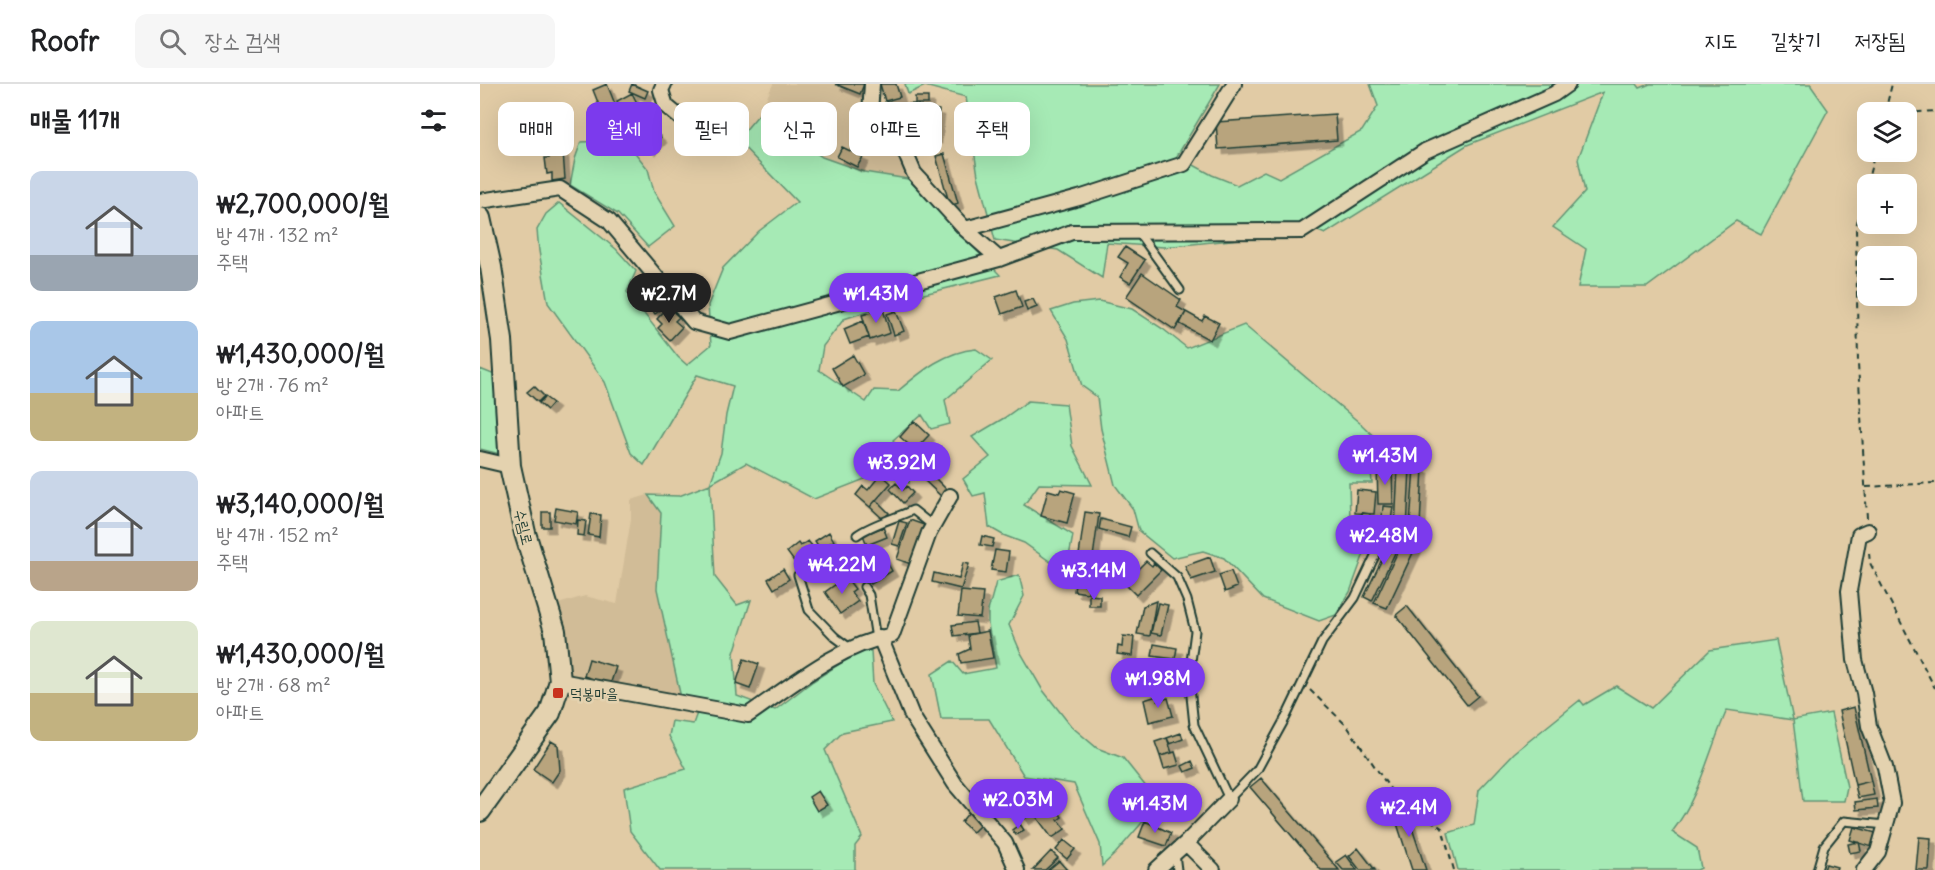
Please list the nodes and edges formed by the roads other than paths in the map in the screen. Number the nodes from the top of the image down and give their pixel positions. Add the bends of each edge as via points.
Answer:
1 (664, 84) edge
2 (872, 84) edge
3 (1234, 84) edge
4 (1568, 84) edge
5 (674, 113) edge
6 (480, 201) edge
7 (480, 218) edge
8 (965, 229) junction
9 (1138, 232) junction
10 (999, 259) junction
11 (1180, 290) dead end
12 (480, 459) edge
13 (510, 466) junction
14 (950, 495) dead end
15 (933, 526) junction
16 (1868, 531) road end
17 (857, 535) dead end
18 (1382, 541) dead end
19 (1150, 553) dead end
20 (798, 575) dead end
21 (864, 587) dead end
22 (878, 638) junction
23 (850, 648) junction
24 (560, 681) junction
25 (1229, 799) junction
26 (480, 811) edge
27 (1886, 825) junction
28 (1181, 847) junction
29 (1017, 870) edge
30 (1156, 870) edge
31 (1177, 870) edge
32 (1213, 870) edge
33 (1817, 870) edge
34 (1863, 870) edge

1 - 5 street via 661,90 666,106
2 - 8 street via 870,112 894,126 914,173
3 - 8 street via 1184,164
4 - 9 street via 1554,94 1425,151 1302,231
6 - 10 street via 560,189 609,221 694,322 730,332
7 - 13 main road, 수림로 via 502,340
8 - 10 street
9 - 10 street via 1072,232
9 - 11 lane
12 - 13 street
13 - 24 main road, 수림로 via 525,533 555,631
14 - 15 street
15 - 17 lane via 913,510
15 - 22 street via 892,634
16 - 27 street via 1859,535 1849,591 1855,660 1892,803
18 - 25 lane via 1355,598 1322,642 1257,770
19 - 25 lane via 1177,577 1187,600 1195,631 1189,677 1194,725
20 - 23 lane via 809,610
21 - 22 lane
22 - 23 street
22 - 29 street via 912,716 955,783 1005,843
23 - 24 street via 748,715
24 - 26 main road, 수림로 via 550,713
25 - 28 street
27 - 33 lane via 1844,820 1824,846
27 - 34 street via 1878,852
28 - 30 street
28 - 31 lane
28 - 32 street

